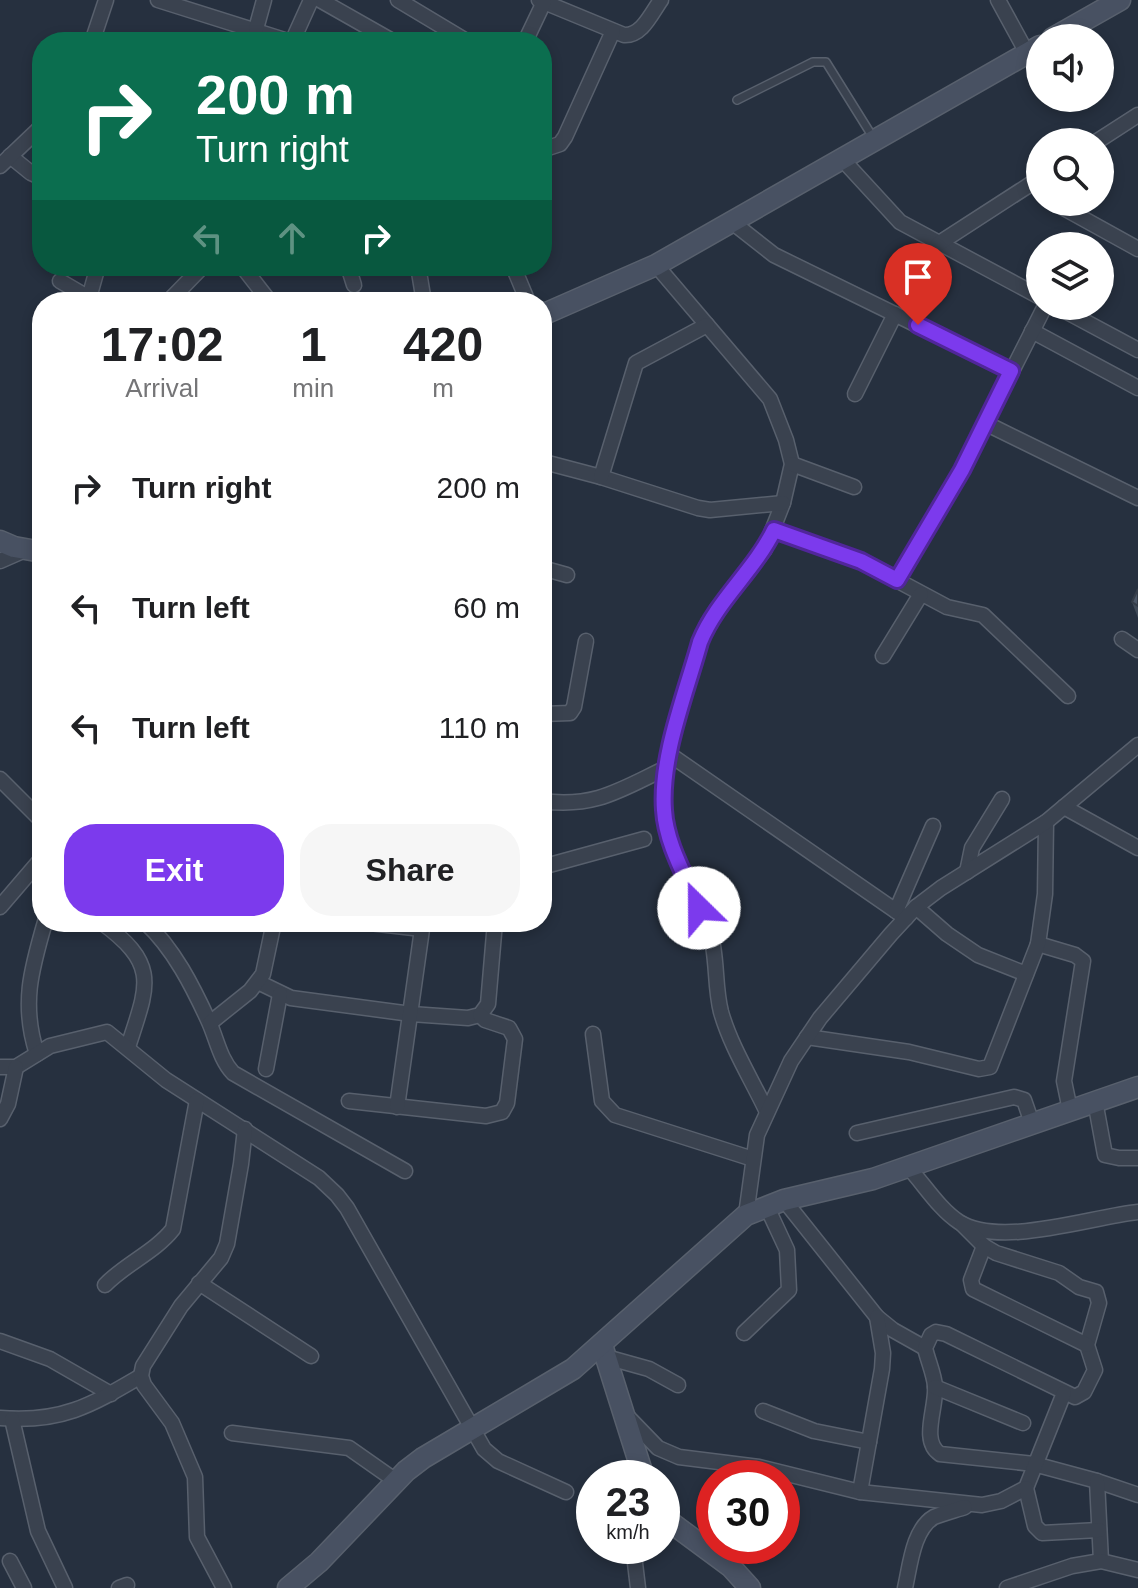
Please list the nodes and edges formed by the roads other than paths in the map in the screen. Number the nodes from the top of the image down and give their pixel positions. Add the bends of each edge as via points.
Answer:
1 (106, 0) edge
2 (158, 0) edge
3 (264, 0) edge
4 (311, 0) edge
5 (320, 0) edge
6 (398, 0) edge
7 (661, 0) edge
8 (998, 0) edge
9 (1120, 0) edge
10 (542, 1) edge
11 (185, 4) edge
12 (1078, 24) edge
13 (256, 29) junction
14 (613, 31) junction
15 (95, 32) edge
16 (264, 32) edge
17 (297, 32) edge
18 (376, 32) edge
19 (451, 32) edge
20 (529, 32) edge
21 (1026, 39) edge
22 (1026, 55) edge
23 (737, 100) dead end
24 (1138, 115) edge
25 (1114, 130) edge
26 (32, 135) edge
27 (875, 142) junction
28 (552, 147) edge
29 (843, 160) junction
30 (5, 161) edge
31 (32, 173) edge
32 (1026, 187) edge
33 (1078, 216) edge
34 (732, 222) junction
35 (938, 244) junction
36 (1138, 249) edge
37 (656, 265) junction
38 (193, 276) edge
39 (250, 276) edge
40 (351, 276) edge
41 (60, 281) dead end
42 (354, 285) dead end
43 (1026, 290) edge
44 (79, 292) edge
45 (178, 292) edge
46 (262, 292) edge
47 (552, 311) edge
48 (895, 314) junction
49 (1038, 320) edge
50 (1082, 320) edge
51 (707, 325) junction
52 (1032, 331) junction
53 (1138, 350) edge
54 (1011, 371) junction
55 (1138, 388) edge
56 (855, 394) dead end
57 (985, 423) junction
58 (552, 464) edge
59 (792, 464) junction
60 (601, 477) junction
61 (854, 487) dead end
62 (1138, 498) edge
63 (783, 503) junction
64 (774, 530) junction
65 (0, 541) edge
66 (32, 550) edge
67 (32, 552) edge
68 (0, 561) edge
69 (552, 571) edge
70 (567, 575) dead end
71 (897, 580) junction
72 (921, 594) junction
73 (1122, 639) dead end
74 (586, 641) dead end
75 (1138, 650) edge
76 (883, 656) dead end
77 (1068, 696) dead end
78 (552, 714) edge
79 (1138, 745) edge
80 (668, 761) junction
81 (0, 779) edge
82 (1002, 799) dead end
83 (552, 802) edge
84 (1064, 807) junction
85 (32, 811) edge
86 (1046, 822) junction
87 (933, 826) dead end
88 (644, 839) dead end
89 (1138, 848) edge
90 (552, 864) edge
91 (32, 872) edge
92 (967, 872) junction
93 (0, 907) edge
94 (906, 912) junction
95 (42, 932) edge
96 (115, 932) edge
97 (154, 932) edge
98 (272, 932) edge
99 (422, 932) edge
100 (494, 932) edge
101 (1038, 944) junction
102 (1026, 974) junction
103 (258, 982) junction
104 (280, 994) junction
105 (411, 1014) junction
106 (480, 1015) junction
107 (210, 1023) junction
108 (593, 1034) dead end
109 (807, 1037) junction
110 (128, 1047) junction
111 (37, 1054) junction
112 (0, 1067) edge
113 (16, 1067) junction
114 (266, 1069) dead end
115 (1138, 1087) edge
116 (197, 1100) junction
117 (349, 1101) dead end
118 (1095, 1101) junction
119 (397, 1107) junction
120 (1070, 1110) junction
121 (767, 1112) junction
122 (0, 1119) edge
123 (1032, 1123) junction
124 (245, 1129) junction
125 (857, 1133) dead end
126 (1138, 1158) edge
127 (753, 1159) junction
128 (908, 1167) junction
129 (405, 1171) dead end
130 (775, 1203) junction
131 (1138, 1212) edge
132 (746, 1215) junction
133 (962, 1224) junction
134 (984, 1246) junction
135 (199, 1283) junction
136 (105, 1285) dead end
137 (877, 1317) junction
138 (744, 1333) dead end
139 (0, 1341) edge
140 (1087, 1345) junction
141 (925, 1348) junction
142 (604, 1351) junction
143 (311, 1356) dead end
144 (141, 1376) junction
145 (678, 1385) dead end
146 (935, 1387) junction
147 (1064, 1393) junction
148 (111, 1394) junction
149 (763, 1411) dead end
150 (623, 1412) junction
151 (6, 1418) edge
152 (1023, 1423) dead end
153 (472, 1430) junction
154 (232, 1433) dead end
155 (869, 1442) junction
156 (638, 1460) edge
157 (1034, 1464) junction
158 (396, 1481) junction
159 (1097, 1481) junction
160 (1026, 1488) junction
161 (566, 1492) dead end
162 (860, 1492) junction
163 (1138, 1495) edge
164 (970, 1505) junction
165 (680, 1529) edge
166 (1099, 1530) junction
167 (10, 1561) dead end
168 (1101, 1561) junction
169 (635, 1564) edge
170 (1138, 1570) edge
171 (1035, 1584) edge
172 (24, 1588) edge
173 (65, 1588) edge
174 (224, 1588) edge
175 (288, 1588) edge
176 (638, 1588) edge
177 (750, 1588) edge
178 (905, 1588) edge
179 (1007, 1588) edge

1 - 15 street
2 - 11 street
3 - 13 street
4 - 17 street
5 - 18 street
6 - 19 street
7 - 14 street via 637,33
8 - 21 street
9 - 12 street
10 - 14 street
10 - 20 street
11 - 13 street
13 - 16 street
14 - 28 street via 565,137
22 - 27 street
23 - 27 lane via 813,62 826,62
24 - 25 street
26 - 30 street
27 - 29 street
29 - 34 street
29 - 35 street via 900,222
30 - 31 street
32 - 35 street
33 - 36 street
34 - 37 street
34 - 48 street via 774,255
35 - 43 street
37 - 47 street
37 - 51 street
38 - 45 street
39 - 46 street
40 - 42 street
41 - 44 street
48 - 54 street
48 - 56 street
49 - 52 street
50 - 53 street
51 - 59 street via 770,399
51 - 60 street via 636,363
52 - 54 street
52 - 55 street
54 - 57 street
57 - 62 street
57 - 71 street
58 - 60 street
59 - 61 street
59 - 63 street
60 - 63 street via 710,510
63 - 64 street
64 - 71 street via 861,561
64 - 80 street via 708,623
65 - 66 street
67 - 68 street
69 - 70 street
71 - 72 street
72 - 76 street
72 - 77 street via 983,615
73 - 75 street
74 - 78 street via 574,707 570,713
79 - 84 street
80 - 83 street via 595,800
80 - 94 street
80 - 121 street via 667,830 708,928 720,1009
81 - 85 street
82 - 92 street via 972,848
84 - 86 street
84 - 89 street
86 - 92 street
86 - 101 street
87 - 94 street
88 - 90 street
91 - 93 street
92 - 94 street
94 - 102 street via 978,955
94 - 109 street
95 - 111 street via 30,974 30,1031
96 - 110 street via 143,964 145,992
97 - 107 street via 182,969
98 - 103 street
99 - 105 street
100 - 106 street via 488,1004
101 - 102 street
101 - 120 street via 1083,961 1064,1081
102 - 109 street via 993,1062 985,1069
103 - 104 street
103 - 107 street
104 - 105 street
104 - 114 street
105 - 106 street
105 - 119 street
106 - 119 street via 509,1028 515,1039 502,1112 486,1116
107 - 129 street via 233,1073
108 - 127 street via 602,1101 615,1115
109 - 121 street
110 - 111 street via 107,1032
110 - 116 street
111 - 113 street
112 - 113 street
113 - 122 street
115 - 118 street
116 - 124 street
116 - 136 street via 173,1229
117 - 119 street
118 - 120 street
118 - 126 street via 1105,1155
120 - 123 street
121 - 127 street
123 - 125 street via 1024,1100 1014,1097
123 - 128 street
124 - 135 street via 227,1244
124 - 153 street via 337,1195
127 - 132 street
128 - 130 street
128 - 133 street
130 - 132 street
130 - 137 street
130 - 138 street via 787,1250 789,1290
131 - 133 street via 1041,1230 992,1231
132 - 142 street
133 - 134 street
134 - 140 street via 971,1280 973,1289
134 - 140 street via 1096,1292 1099,1303
135 - 143 street
135 - 144 street
137 - 141 street
137 - 155 street via 882,1369
139 - 148 street via 50,1359
140 - 147 street via 1093,1375 1080,1396
141 - 146 street
141 - 147 street via 931,1335 946,1334
142 - 145 street
142 - 150 street
142 - 153 street
144 - 148 street
144 - 174 street via 185,1451 197,1490 197,1537
146 - 152 street
146 - 157 street via 933,1449
147 - 157 street
148 - 151 street via 54,1417
149 - 155 street via 814,1431
150 - 156 street
150 - 162 street via 667,1454 759,1467
151 - 173 street via 38,1531
153 - 158 street via 423,1458
153 - 161 street via 489,1455
154 - 158 street via 349,1448
155 - 162 street
157 - 159 street
157 - 160 street
158 - 175 street
159 - 163 street
159 - 166 street
160 - 164 street via 1001,1501
160 - 166 street via 1035,1526 1042,1533
162 - 164 street
164 - 178 street via 925,1525
165 - 177 street
166 - 168 street
167 - 172 street
168 - 170 street
168 - 171 street via 1072,1566
169 - 176 street
171 - 179 street

